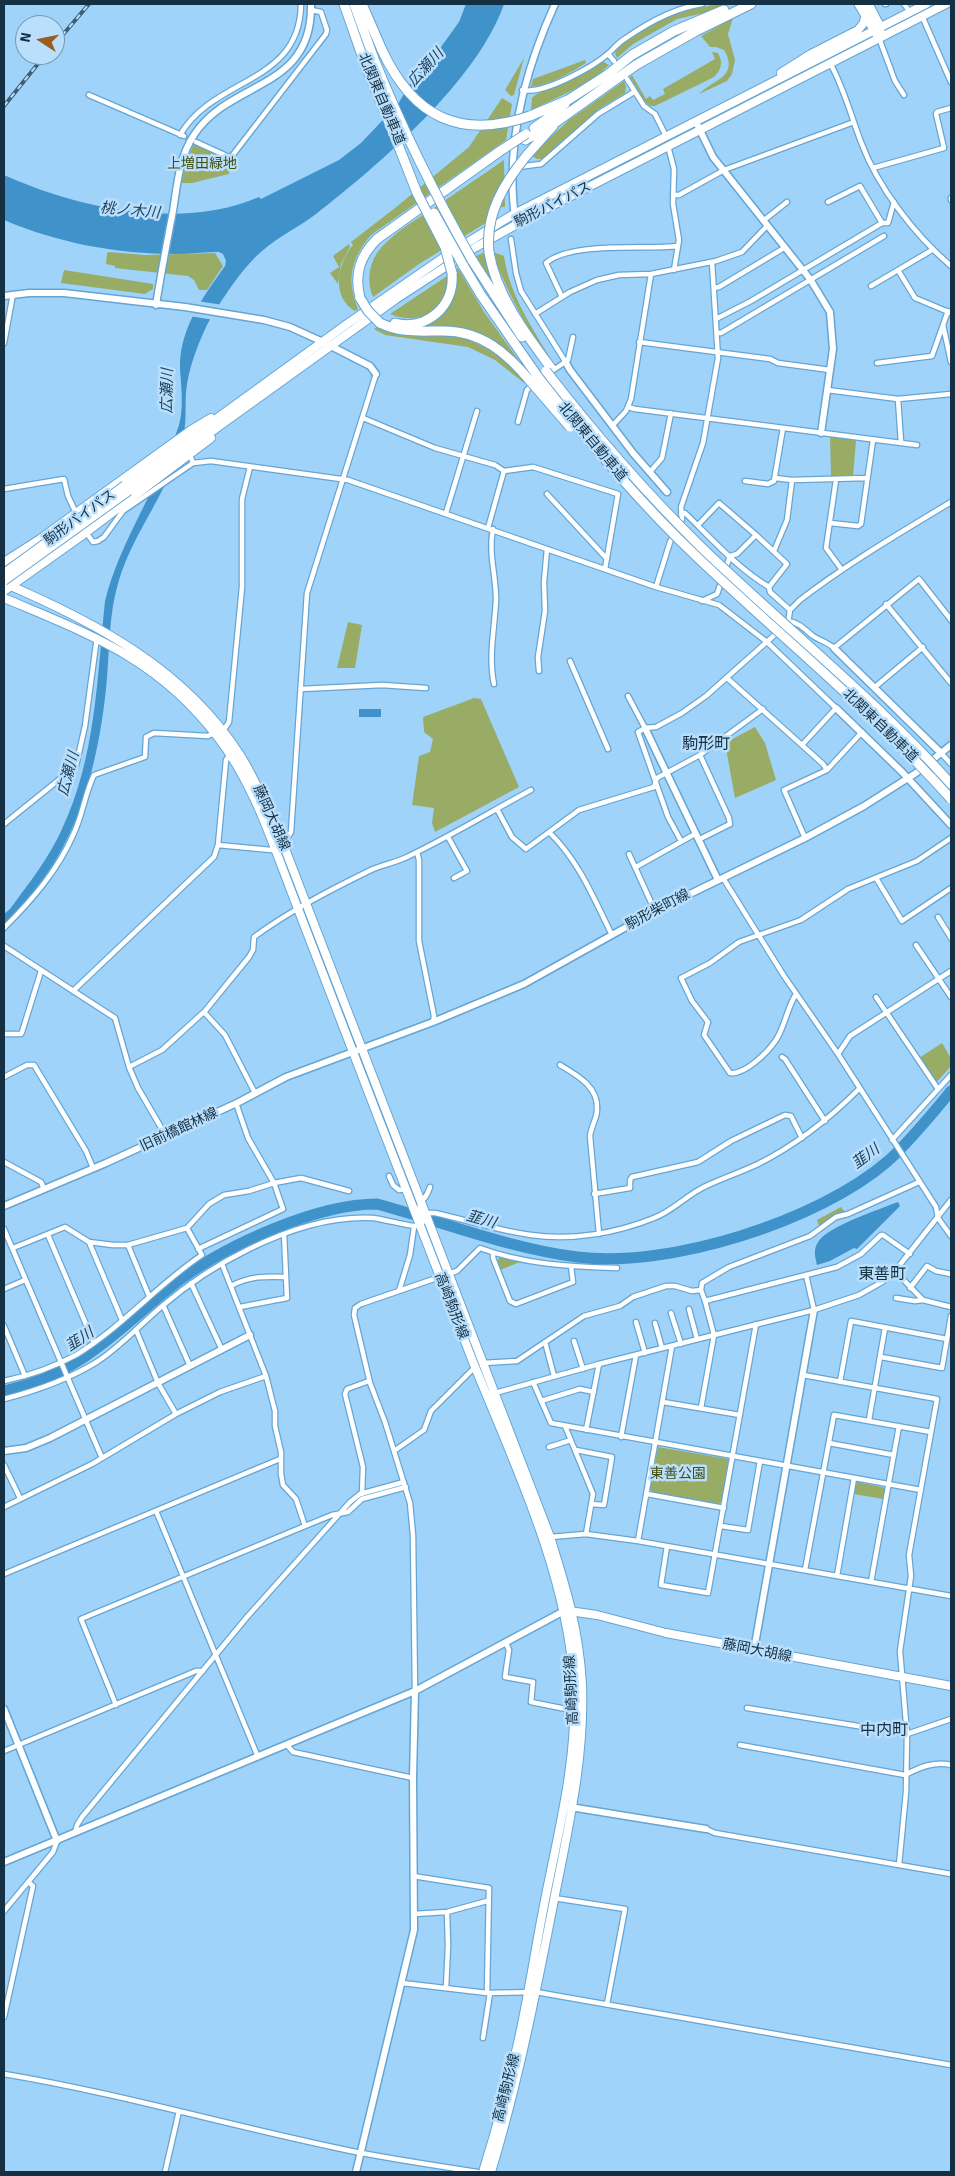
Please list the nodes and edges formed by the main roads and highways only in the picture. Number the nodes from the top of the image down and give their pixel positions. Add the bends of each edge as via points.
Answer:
1 (344, 4) edge
2 (354, 4) edge
3 (362, 4) edge
4 (737, 4) edge
5 (751, 4) edge
6 (859, 4) edge
7 (868, 4) edge
8 (926, 4) edge
9 (946, 4) edge
10 (866, 16) junction
11 (877, 32) junction
12 (766, 85) junction
13 (568, 100) junction
14 (556, 122) junction
15 (396, 137) junction
16 (525, 137) junction
17 (383, 321) junction
18 (548, 369) junction
19 (535, 379) junction
20 (231, 408) junction
21 (188, 457) junction
22 (157, 459) junction
23 (127, 488) junction
24 (4, 562) edge
25 (4, 573) edge
26 (29, 573) junction
27 (6, 583) edge
28 (4, 591) edge
29 (28, 593) junction
30 (4, 598) edge
31 (98, 635) junction
32 (219, 732) junction
33 (951, 784) edge
34 (951, 799) edge
35 (419, 1211) junction
36 (479, 1365) junction
37 (491, 1393) junction
38 (568, 1611) junction
39 (951, 1686) edge
40 (578, 1711) junction
41 (532, 1992) junction
42 (483, 2172) edge
43 (491, 2172) edge

1 - 15 highway, 北関東自動車道
2 - 18 highway, 北関東自動車道, bridge via 391,101 430,184 509,319
3 - 13 highway, bridge via 397,78 425,109 442,119 480,126 504,123
4 - 13 highway via 674,31 632,55
5 - 14 highway via 636,65
6 - 10 highway
7 - 11 highway
8 - 11 main road, 駒形バイパス
9 - 11 main road, 駒形バイパス
10 - 11 highway
10 - 12 main road via 858,30 811,54
11 - 12 main road, 駒形バイパス
11 - 21 main road, 駒形バイパス via 830,63 516,225 446,266 246,408
12 - 20 main road, 駒形バイパス via 514,214 442,258
13 - 16 highway
14 - 16 highway
14 - 18 highway, bridge via 506,184 493,210 488,235 488,252 503,294
15 - 17 highway, bridge via 418,193 445,247 452,287 447,301 432,318 410,325
15 - 19 highway, 北関東自動車道, bridge via 463,265
16 - 17 highway via 378,246 364,273 363,297
17 - 19 highway via 398,330 453,331 481,338
18 - 33 highway, 北関東自動車道, bridge via 590,426 643,488 683,529 867,698
19 - 34 highway, 北関東自動車道, bridge via 606,468 695,555 901,745
20 - 22 main road, 駒形バイパス
20 - 22 main road via 191,430
21 - 23 main road, 駒形バイパス
21 - 26 main road
22 - 23 main road, 駒形バイパス
22 - 24 main road
23 - 25 main road, 駒形バイパス, bridge
23 - 27 main road, 駒形バイパス, bridge
26 - 27 main road
26 - 29 main road via 25,585
27 - 28 main road
27 - 29 main road
29 - 31 main road via 74,615
30 - 31 main road
31 - 32 main road, 藤岡大胡線 via 163,679
32 - 35 main road, 藤岡大胡線 via 248,786 275,849 406,1189
32 - 35 main road, 藤岡大胡線 via 254,781 282,841 420,1201
35 - 36 main road, 高崎駒形線 via 431,1229
35 - 36 main road, 高崎駒形線 via 419,1225
36 - 37 main road, 高崎駒形線
37 - 38 main road, 高崎駒形線
37 - 38 main road, 高崎駒形線 via 550,1537
38 - 39 main road, 藤岡大胡線 via 631,1626
38 - 40 main road, 高崎駒形線 via 580,1660
40 - 41 main road, 高崎駒形線
40 - 41 main road, 高崎駒形線 via 573,1806
41 - 42 main road, 高崎駒形線
41 - 43 main road, 高崎駒形線 via 516,2084

